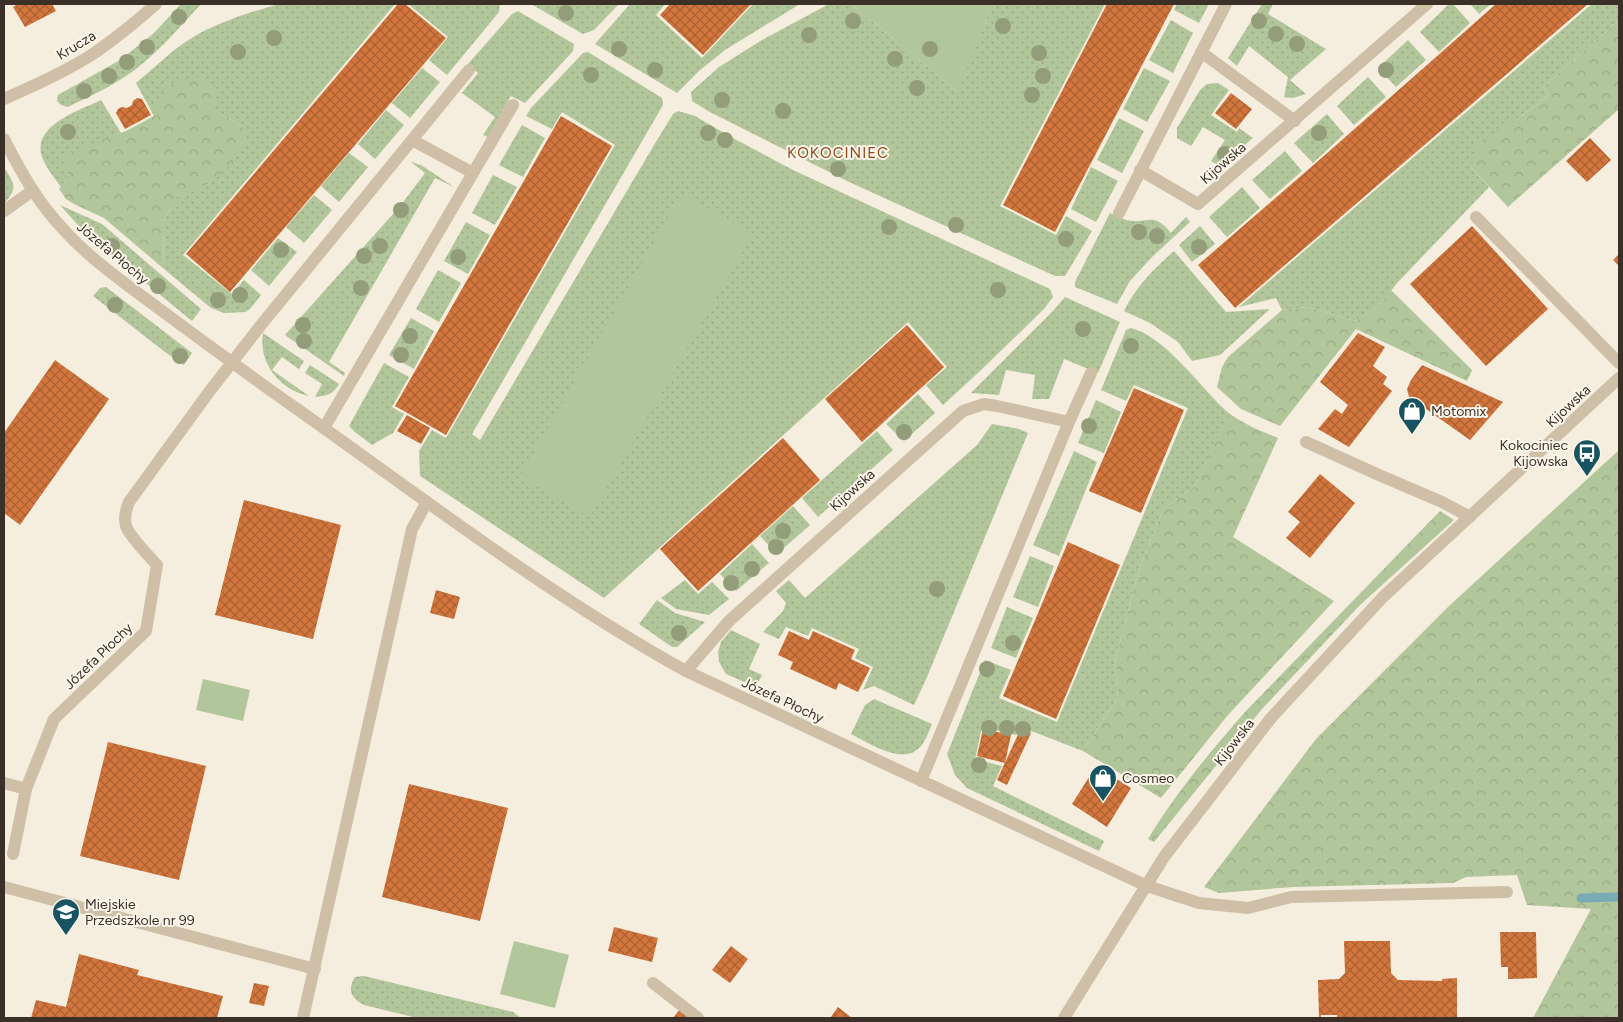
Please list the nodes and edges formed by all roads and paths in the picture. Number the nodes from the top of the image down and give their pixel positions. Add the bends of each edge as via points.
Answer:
1 (156, 4) edge
2 (1226, 4) edge
3 (1427, 4) edge
4 (1201, 52) junction
5 (470, 70) dead end
6 (4, 99) edge
7 (514, 106) dead end
8 (1295, 121) junction
9 (4, 139) edge
10 (412, 140) junction
11 (1140, 170) junction
12 (473, 173) junction
13 (32, 191) junction
14 (4, 211) edge
15 (1119, 213) dead end
16 (1476, 217) dead end
17 (232, 363) junction
18 (1619, 363) edge
19 (1090, 373) dead end
20 (1619, 378) edge
21 (1069, 422) junction
22 (324, 428) junction
23 (1306, 442) dead end
24 (427, 502) junction
25 (1470, 517) junction
26 (686, 671) junction
27 (921, 781) junction
28 (4, 783) edge
29 (26, 789) junction
30 (13, 854) dead end
31 (1147, 886) junction
32 (4, 887) edge
33 (1507, 892) dead end
34 (315, 969) junction
35 (653, 984) dead end
36 (303, 1018) edge
37 (698, 1018) edge
38 (1064, 1018) edge

1 - 6 street, Krucza via 94,52
2 - 4 street
3 - 8 street, Kijowska
4 - 8 street
4 - 11 street
5 - 10 street
7 - 12 street
8 - 11 street, Kijowska via 1198,204
9 - 13 street, Józefa Płochy
10 - 12 street
10 - 17 street
11 - 15 street
12 - 22 street
13 - 14 street
13 - 17 street, Józefa Płochy via 85,252
16 - 18 street
17 - 22 street, Józefa Płochy
17 - 29 street, Józefa Płochy via 125,511 126,526 158,565 146,631 54,719
19 - 21 street
20 - 25 street, Kijowska
21 - 26 street, Kijowska via 984,404 963,411 729,621
21 - 27 street
22 - 24 street, Józefa Płochy
23 - 25 street
24 - 26 street, Józefa Płochy via 535,577
24 - 34 street via 412,529
25 - 31 street, Kijowska via 1383,597 1271,718 1164,857
26 - 27 street, Józefa Płochy
27 - 31 street, Józefa Płochy
28 - 29 street
29 - 30 street, Józefa Płochy
31 - 33 street, Józefa Płochy via 1199,903 1248,908 1291,897
31 - 38 street, Kijowska
32 - 34 street
34 - 36 street
35 - 37 street

